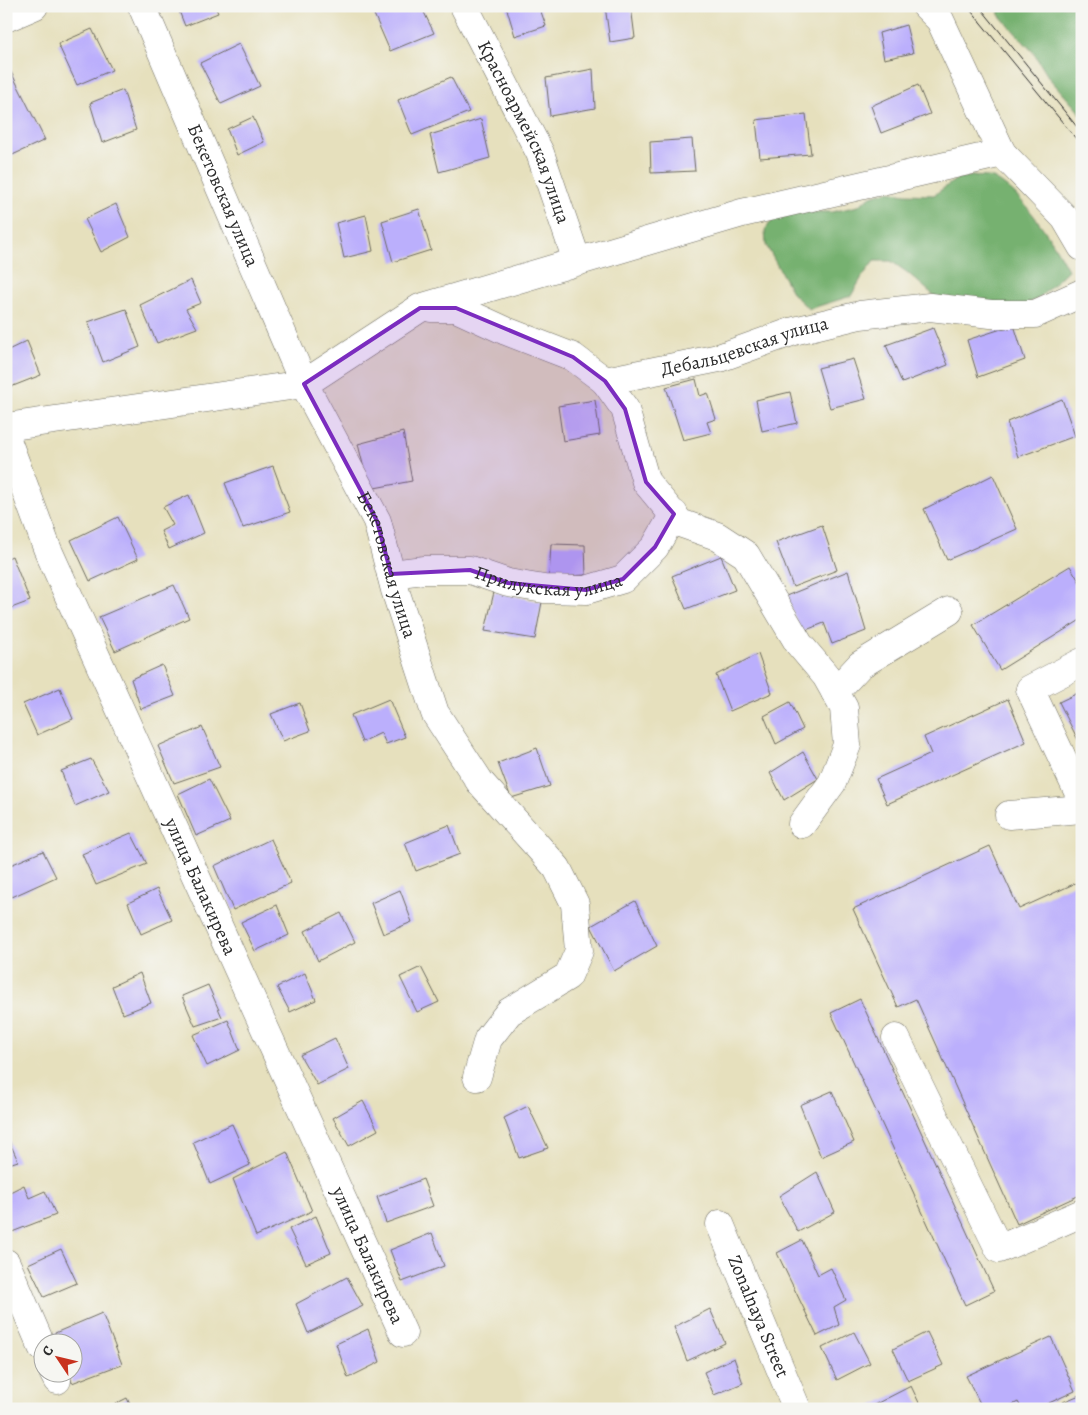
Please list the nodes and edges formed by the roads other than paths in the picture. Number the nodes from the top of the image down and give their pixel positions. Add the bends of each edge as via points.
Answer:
1 (34, 6) edge
2 (142, 6) edge
3 (464, 6) edge
4 (926, 6) edge
5 (6, 18) edge
6 (1002, 153) junction
7 (1082, 248) edge
8 (577, 262) junction
9 (1082, 294) edge
10 (420, 308) junction
11 (605, 381) junction
12 (304, 384) junction
13 (6, 427) edge
14 (6, 437) edge
15 (674, 514) junction
16 (391, 574) junction
17 (949, 611) dead end
18 (1082, 662) edge
19 (835, 692) junction
20 (1082, 800) edge
21 (1082, 809) edge
22 (1009, 815) dead end
23 (802, 824) dead end
24 (896, 1038) dead end
25 (477, 1077) dead end
26 (1082, 1212) edge
27 (720, 1224) dead end
28 (6, 1263) edge
29 (36, 1332) edge
30 (402, 1333) dead end
31 (797, 1409) edge

1 - 5 street
2 - 12 street, Бекетовская улица
3 - 8 street, Красноармейская улица via 540,153
4 - 6 street via 940,20
6 - 7 street via 1065,218
6 - 8 street via 742,213
8 - 10 street
9 - 11 street, Дебальцевская улица via 1035,314 991,314 930,306 860,315 794,331 719,358
10 - 11 street via 456,308 573,357
10 - 12 street
11 - 15 street via 625,409 646,482
12 - 13 street
12 - 16 street, Бекетовская улица via 377,521
14 - 30 street, улица Балакирева via 47,548
15 - 16 street, Прилукская улица via 655,547 623,580 586,590 544,589 508,583 470,570
15 - 19 street via 680,523 717,536 746,555 799,644
16 - 25 street, Бекетовская улица via 435,713 480,782 557,868 575,904 579,951 568,976 509,1012 488,1039
17 - 19 street via 860,665
18 - 20 street via 1030,689
19 - 23 street via 844,708 847,745 832,783
21 - 22 street
24 - 26 street via 999,1249
27 - 31 street, Zonalnaya Street
28 - 29 street

